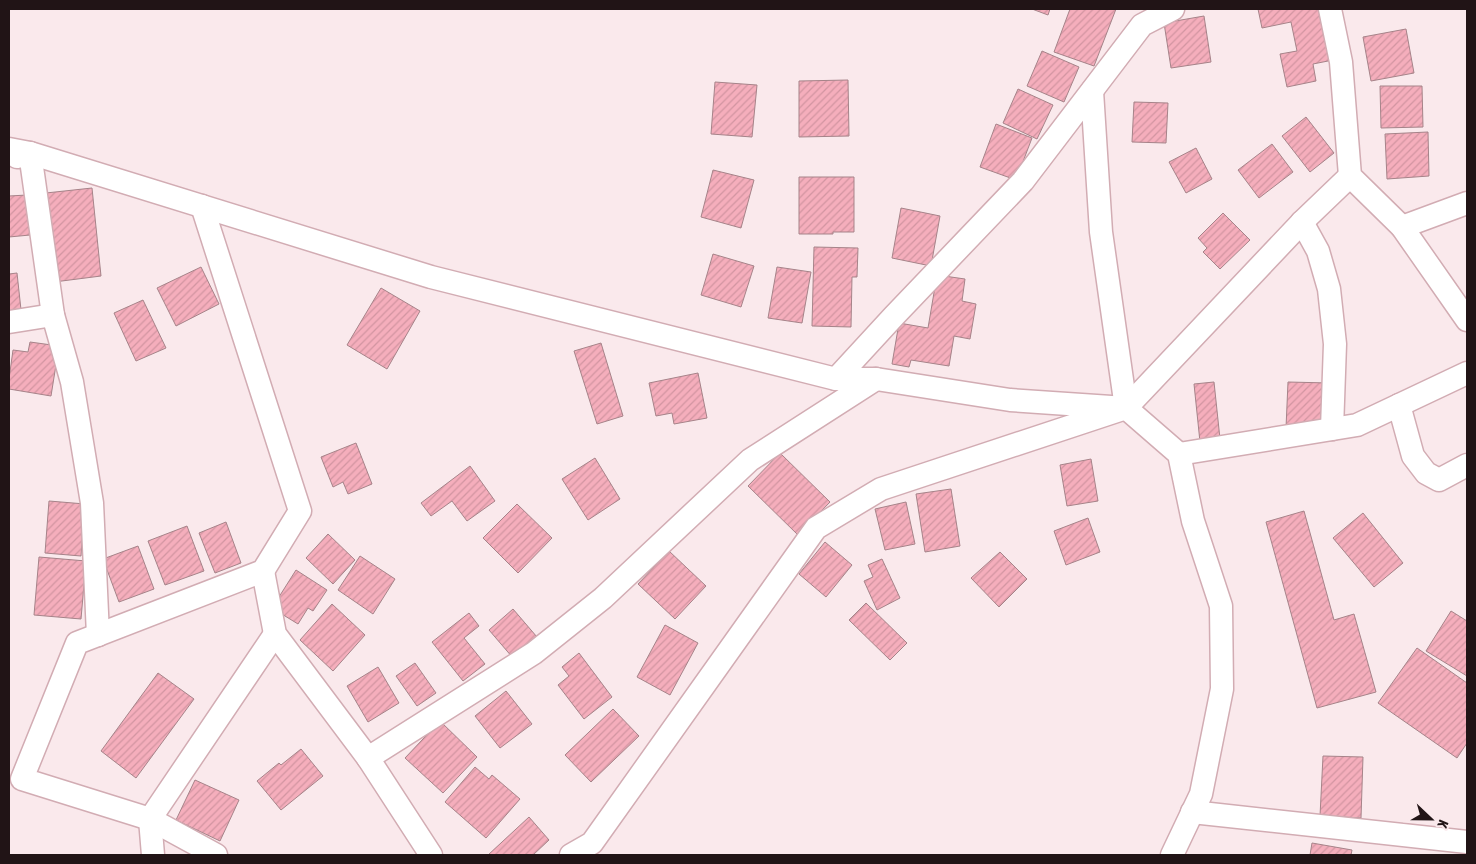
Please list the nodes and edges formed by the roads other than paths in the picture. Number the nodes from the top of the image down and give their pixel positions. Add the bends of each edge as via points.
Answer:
1 (1173, 9) edge
2 (1330, 9) edge
3 (1092, 91) junction
4 (19, 151) edge
5 (9, 159) edge
6 (1350, 176) junction
7 (1467, 203) edge
8 (202, 206) junction
9 (1302, 222) junction
10 (1402, 227) junction
11 (53, 315) junction
12 (1467, 320) edge
13 (9, 322) edge
14 (1467, 373) edge
15 (876, 379) junction
16 (836, 380) junction
17 (1399, 405) junction
18 (1126, 408) junction
19 (1332, 429) junction
20 (1179, 454) junction
21 (1467, 465) edge
22 (263, 570) junction
23 (274, 634) junction
24 (98, 635) junction
25 (368, 758) junction
26 (1192, 812) junction
27 (150, 819) junction
28 (1467, 842) edge
29 (153, 855) edge
30 (216, 855) edge
31 (431, 855) edge
32 (571, 855) edge
33 (1172, 855) edge

1 - 3 street via 1142,25
2 - 6 street via 1341,62
3 - 16 street via 1023,181
3 - 18 street via 1101,232
4 - 5 street
4 - 8 street
4 - 11 street
6 - 9 street
6 - 10 street
7 - 10 street
8 - 16 street via 431,277
8 - 22 street via 300,511
9 - 18 street
9 - 19 street via 1318,251 1329,289 1336,344
10 - 12 street
11 - 13 street
11 - 24 street via 72,382 92,503
14 - 17 street
15 - 16 street
15 - 18 street via 1010,400
15 - 25 street via 750,460 603,598 534,653
17 - 19 street via 1357,425
17 - 21 street via 1414,456 1426,472 1439,480
18 - 20 street
18 - 32 street via 881,488 816,528 592,843
19 - 20 street
20 - 26 street via 1193,521 1221,606 1222,689 1201,794
22 - 23 street
22 - 24 street
23 - 25 street
23 - 27 street
24 - 27 street via 77,644 22,779
25 - 31 street
26 - 28 street
26 - 33 street
27 - 29 street
27 - 30 street

